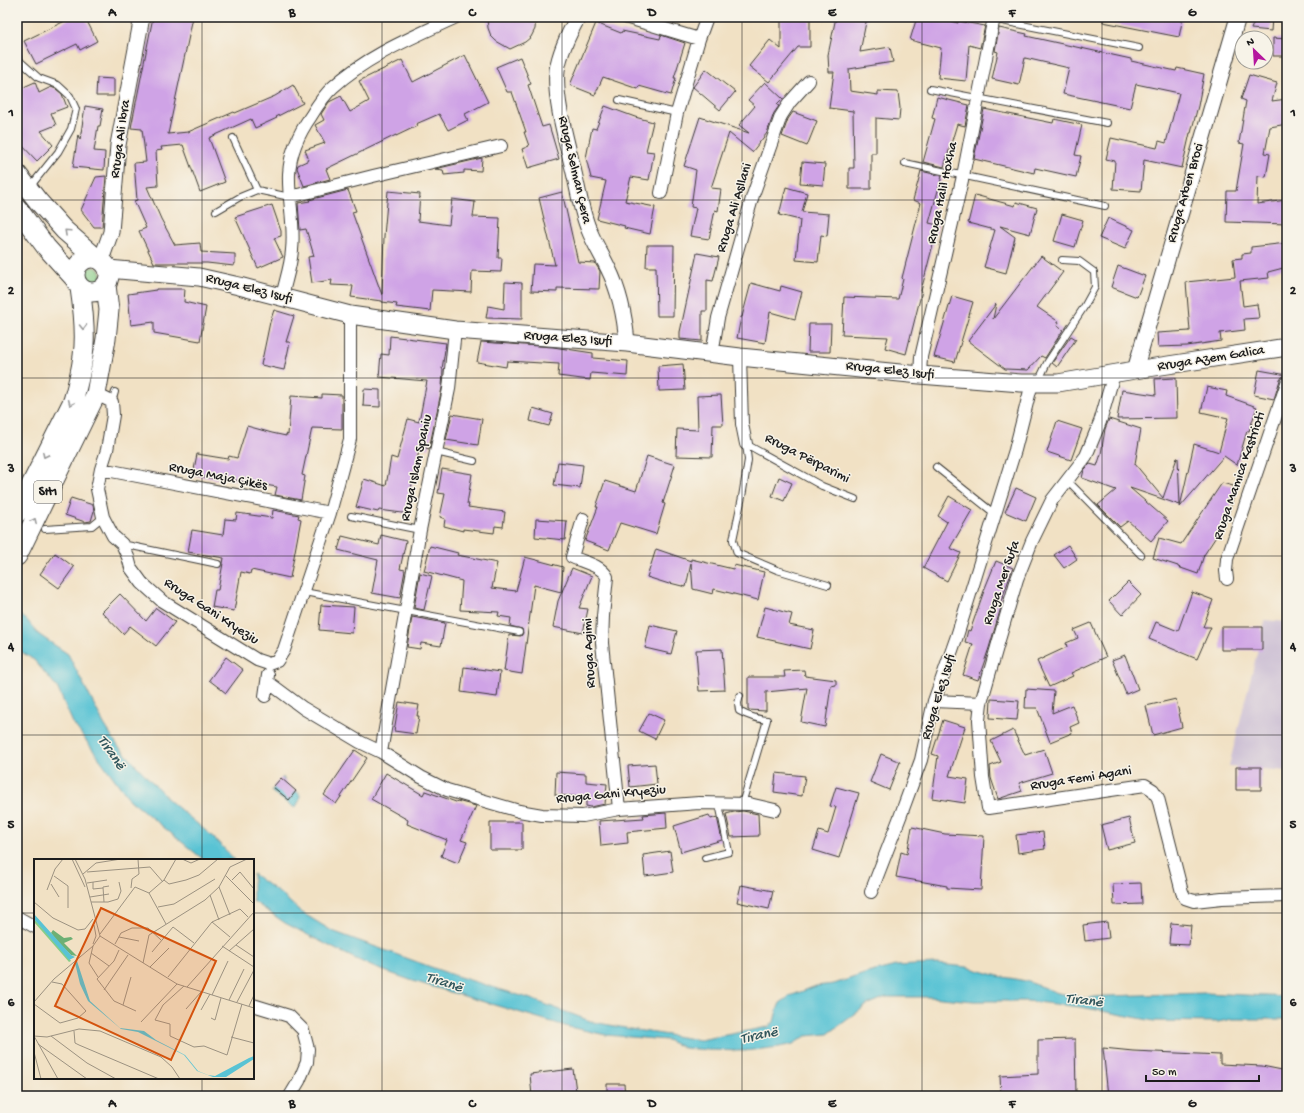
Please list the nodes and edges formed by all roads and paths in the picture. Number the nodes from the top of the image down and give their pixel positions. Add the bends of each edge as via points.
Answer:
1 (142, 17) edge
2 (456, 17) edge
3 (578, 17) edge
4 (625, 17) edge
5 (707, 17) edge
6 (1238, 17) edge
7 (989, 18) edge
8 (699, 39) junction
9 (1139, 48) dead end
10 (17, 56) edge
11 (809, 81) dead end
12 (930, 89) dead end
13 (978, 98) junction
14 (619, 100) dead end
15 (677, 113) junction
16 (1107, 123) dead end
17 (234, 138) dead end
18 (501, 146) dead end
19 (905, 163) dead end
20 (963, 176) junction
21 (23, 182) edge
22 (257, 190) junction
23 (661, 193) dead end
24 (290, 197) junction
25 (1105, 206) dead end
26 (17, 208) edge
27 (216, 211) dead end
28 (1062, 260) dead end
29 (103, 268) junction
30 (77, 283) junction
31 (282, 297) junction
32 (350, 315) junction
33 (455, 330) junction
34 (627, 343) junction
35 (1287, 347) edge
36 (712, 354) junction
37 (740, 357) junction
38 (1135, 370) junction
39 (1114, 374) junction
40 (920, 375) junction
41 (1287, 383) edge
42 (1035, 384) junction
43 (108, 396) junction
44 (71, 424) junction
45 (746, 444) junction
46 (436, 452) junction
47 (474, 461) dead end
48 (936, 468) dead end
49 (101, 469) junction
50 (1068, 481) junction
51 (855, 499) dead end
52 (17, 513) edge
53 (330, 513) junction
54 (995, 514) junction
55 (351, 516) dead end
56 (103, 517) junction
57 (583, 519) dead end
58 (45, 529) dead end
59 (420, 530) junction
60 (122, 544) junction
61 (1140, 555) dead end
62 (17, 556) edge
63 (218, 564) dead end
64 (1227, 580) dead end
65 (828, 585) dead end
66 (304, 592) junction
67 (406, 612) junction
68 (519, 632) dead end
69 (269, 664) junction
70 (268, 682) junction
71 (265, 696) dead end
72 (740, 696) dead end
73 (934, 701) junction
74 (981, 703) junction
75 (381, 752) junction
76 (719, 804) junction
77 (742, 804) junction
78 (988, 808) joint
79 (619, 809) junction
80 (775, 810) dead end
81 (706, 858) dead end
82 (871, 892) dead end
83 (1287, 896) edge
84 (17, 916) edge
85 (34, 926) edge
86 (254, 1005) edge
87 (290, 1096) edge

1 - 29 street, Rruga Ali Ibra via 118,145 111,232
2 - 24 street via 374,57 332,88 318,104 297,140 289,173
3 - 34 street, Rruga Selman Çera via 563,48 558,70 557,94 588,230 617,289 626,326
4 - 8 street
5 - 8 street
6 - 38 street, Rruga Arben Broci
7 - 9 lane
7 - 13 street, Rruga Halil Hoxha
8 - 15 street
10 - 21 lane via 39,78 58,84 70,96 76,109 71,129 58,152
11 - 36 street, Rruga Ali Asllani via 781,116 753,195 718,318
12 - 13 lane
13 - 16 lane
13 - 20 street, Rruga Halil Hoxha
14 - 15 lane
15 - 23 street
17 - 22 lane
18 - 24 street
19 - 20 lane
20 - 25 lane
20 - 40 street, Rruga Halil Hoxha via 921,357
29 -> 21 main road via 64,230
22 - 24 lane
22 - 27 lane
24 - 31 street via 292,250
26 - 30 main road
28 - 42 lane via 1079,261 1094,272 1095,287
29 - 30 main road via 97,292 85,291
29 - 30 main road via 91,258 80,262 74,272
29 - 31 main road, Rruga Elez Isufi via 199,278
29 - 43 main road, SH1 via 109,310 104,357
30 -> 44 main road, SH1 via 83,314 84,355 73,401
31 - 32 main road, Rruga Elez Isufi
32 - 33 main road, Rruga Elez Isufi
32 - 53 street via 350,439
33 - 34 main road, Rruga Elez Isufi
33 - 46 street, Rruga Islam Spahiu via 449,389
34 - 36 main road, Rruga Elez Isufi
35 - 38 main road, Rruga Azem Galica
36 - 37 main road, Rruga Elez Isufi
37 - 40 main road, Rruga Elez Isufi
37 - 45 street, Rruga Përparimi via 742,424
38 - 39 main road, Rruga Elez Isufi
39 - 42 main road, Rruga Elez Isufi
39 - 50 street, Rruga Mer Sufa via 1100,422 1086,456
40 - 42 main road, Rruga Elez Isufi
41 - 64 street, Rruga Mamica Kastrioti via 1227,559
42 - 54 street, Rruga Elez Isufi
43 - 44 main road, SH1
43 - 49 street, Rruga Gani Kryeziu via 113,415
44 -> 52 main road, SH1
62 -> 44 main road, SH1
45 - 51 lane, Rruga Përparimi via 822,486
45 - 65 lane, Rruga Përparimi via 748,460 733,540 737,553 778,570
46 - 47 lane
46 - 59 street, Rruga Islam Spahiu
48 - 54 lane
49 - 53 street, Rruga Maja Çikës
49 - 56 street, Rruga Gani Kryeziu via 97,489
50 - 61 lane
50 - 74 street, Rruga Mer Sufa via 1052,500 1017,579
53 - 66 street
54 - 73 street, Rruga Elez Isufi
55 - 59 lane
56 - 58 lane via 92,526
56 - 60 street, Rruga Gani Kryeziu via 113,536
57 - 79 street, Rruga Agimi via 572,558 600,569 607,577 602,643
59 - 67 street, Rruga Islam Spahiu
60 - 63 lane
60 - 69 street, Rruga Gani Kryeziu via 131,568 142,583 162,601 257,660
66 - 67 lane
66 - 69 street via 284,650 277,661
67 - 68 lane
67 - 75 street, Rruga Islam Spahiu
69 - 70 street
70 - 71 street
70 - 75 street, Rruga Gani Kryeziu via 303,708
72 - 77 lane via 739,711 756,719 767,720
73 - 74 street
73 - 82 street, Rruga Elez Isufi via 921,760
74 - 78 street, Rruga Mer Sufa via 983,777
75 - 79 street, Rruga Gani Kryeziu via 447,790 519,811 542,815 583,816
76 - 77 street, Rruga Gani Kryeziu
76 - 79 street, Rruga Gani Kryeziu
76 - 81 lane via 729,852
77 - 80 street, Rruga Gani Kryeziu
78 - 83 street, Rruga Femi Agani via 1145,785 1153,790 1158,798 1185,898 1194,901
84 - 85 street
86 - 87 street via 289,1016 303,1030 308,1049 307,1062

